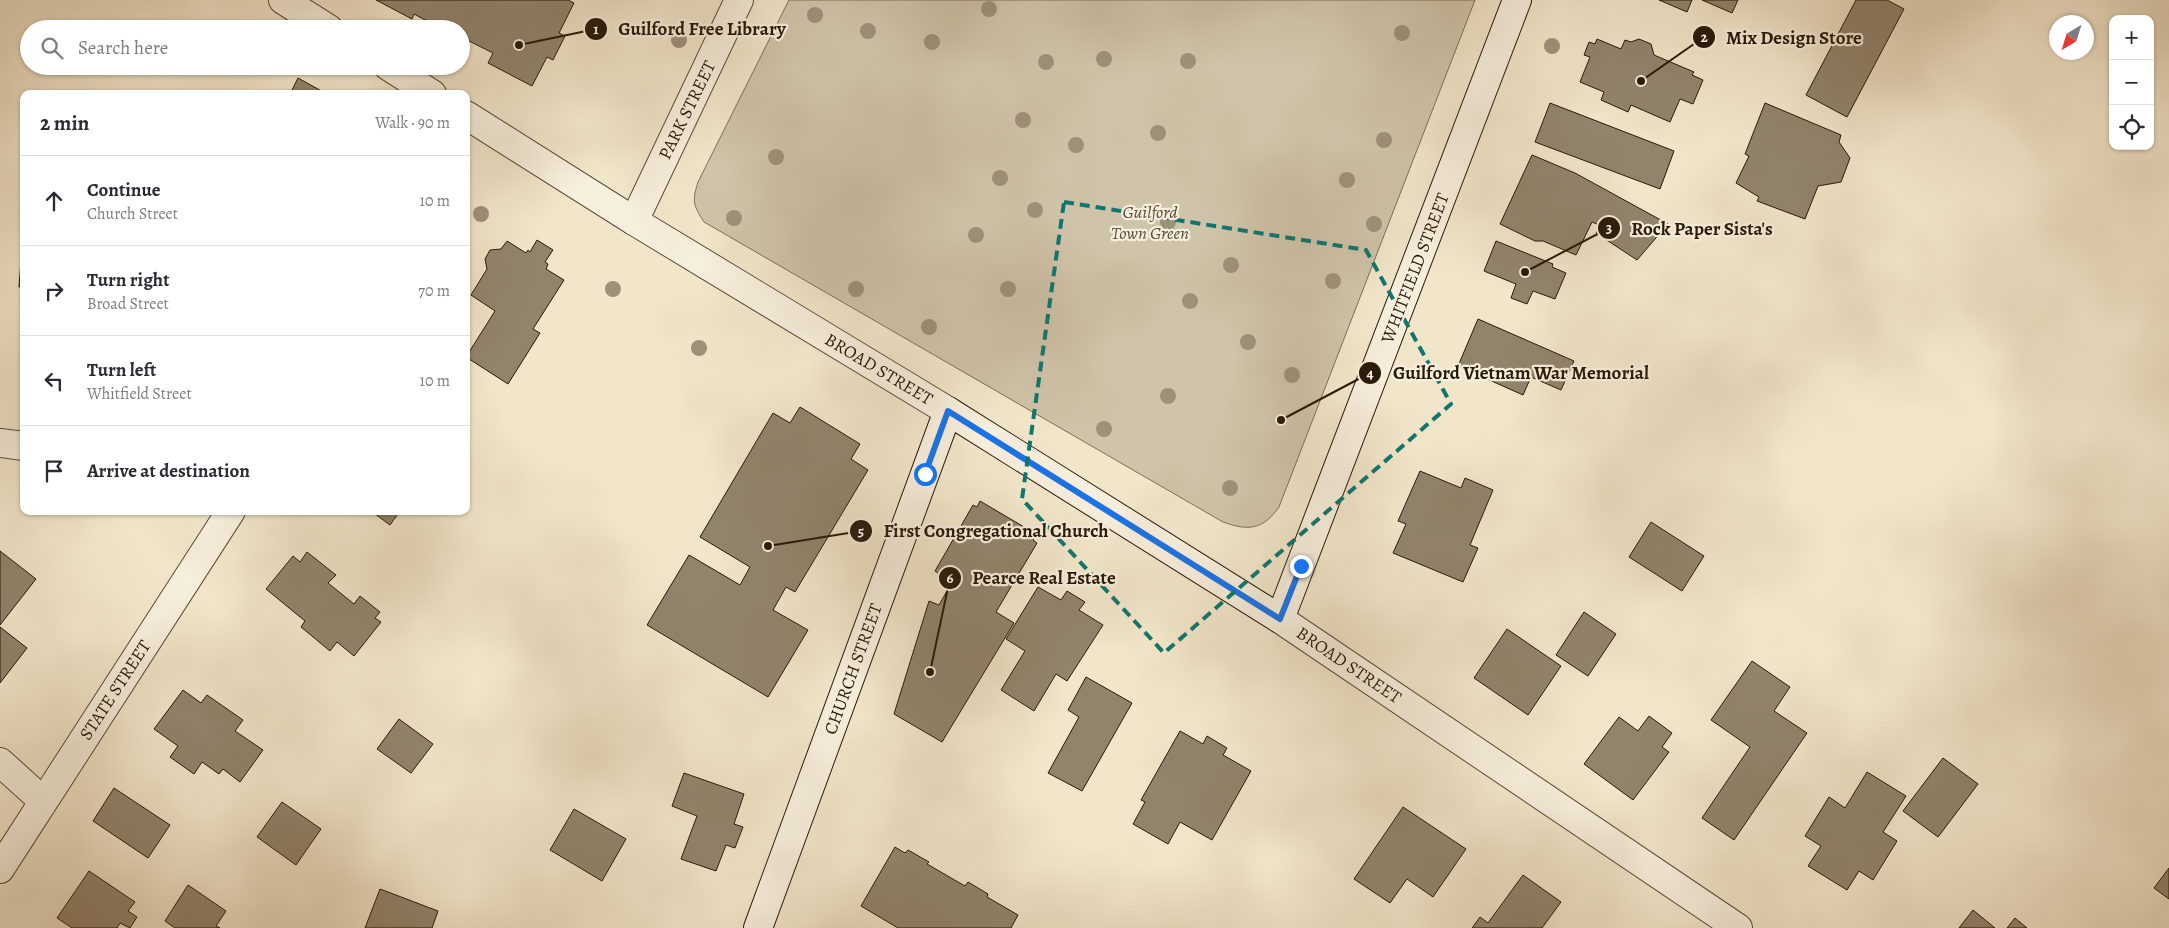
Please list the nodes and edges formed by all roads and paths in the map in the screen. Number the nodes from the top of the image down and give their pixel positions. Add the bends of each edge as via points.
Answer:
1 (283, 0) edge
2 (739, 0) edge
3 (1517, 0) edge
4 (315, 20) edge
5 (402, 75) edge
6 (426, 90) edge
7 (470, 124) edge
8 (634, 221) junction
9 (948, 411) junction
10 (0, 443) edge
11 (20, 446) edge
12 (228, 515) edge
13 (1280, 619) junction
14 (0, 762) edge
15 (43, 801) junction
16 (0, 869) edge
17 (758, 928) edge
18 (1738, 928) edge

1 - 4 street
2 - 8 street, PARK STREET
3 - 13 street, WHITFIELD STREET
5 - 6 street
7 - 8 street, BROAD STREET
8 - 9 street, BROAD STREET
9 - 13 street, BROAD STREET
9 - 17 street, CHURCH STREET
10 - 11 street
12 - 15 street, STATE STREET
13 - 18 street, BROAD STREET
14 - 15 street
15 - 16 street, STATE STREET

